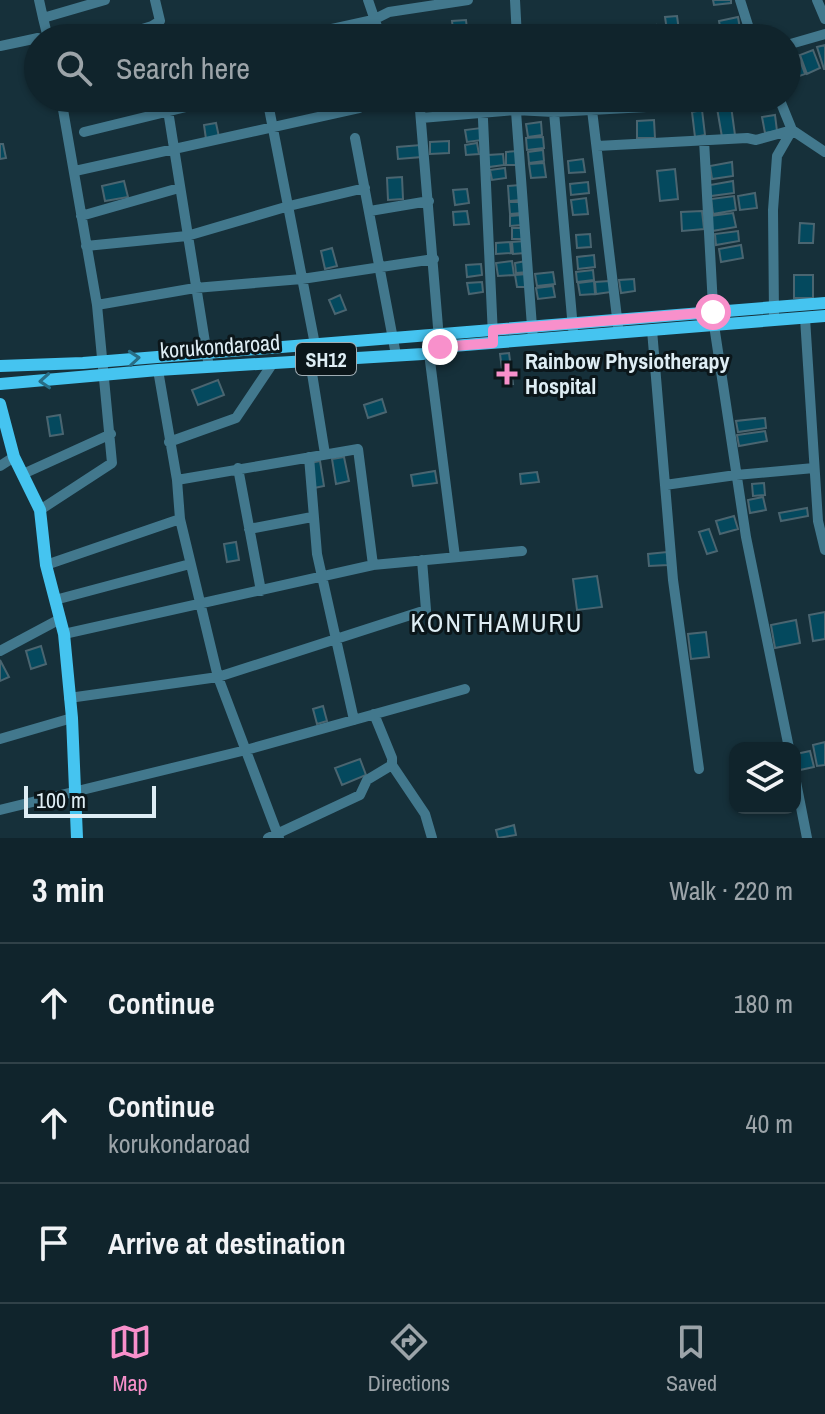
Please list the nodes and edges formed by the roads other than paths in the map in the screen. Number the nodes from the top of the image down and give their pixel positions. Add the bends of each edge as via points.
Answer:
1 (39, 0) edge
2 (105, 0) edge
3 (155, 0) edge
4 (368, 0) edge
5 (468, 0) edge
6 (515, 0) edge
7 (740, 0) edge
8 (817, 0) edge
9 (43, 18) junction
10 (825, 19) edge
11 (373, 20) junction
12 (43, 24) edge
13 (158, 24) edge
14 (355, 24) edge
15 (375, 24) edge
16 (516, 24) edge
17 (748, 24) edge
18 (825, 34) edge
19 (801, 41) edge
20 (24, 42) edge
21 (0, 46) edge
22 (64, 112) edge
23 (165, 112) edge
24 (169, 112) edge
25 (270, 112) edge
26 (341, 112) edge
27 (420, 112) edge
28 (494, 112) edge
29 (516, 112) edge
30 (554, 112) edge
31 (592, 112) edge
32 (785, 112) edge
33 (483, 113) junction
34 (421, 118) junction
35 (274, 127) junction
36 (792, 130) junction
37 (84, 132) dead end
38 (355, 138) dead end
39 (704, 140) junction
40 (597, 146) junction
41 (174, 150) junction
42 (825, 152) edge
43 (75, 171) junction
44 (179, 188) junction
45 (365, 188) junction
46 (429, 201) junction
47 (289, 206) junction
48 (370, 211) junction
49 (81, 216) junction
50 (187, 236) junction
51 (86, 246) junction
52 (434, 259) junction
53 (380, 267) junction
54 (302, 279) junction
55 (195, 288) junction
56 (825, 303) edge
57 (97, 305) junction
58 (774, 314) junction
59 (825, 316) edge
60 (805, 318) junction
61 (713, 319) junction
62 (618, 326) junction
63 (573, 330) junction
64 (652, 330) junction
65 (533, 333) junction
66 (493, 336) junction
67 (393, 338) junction
68 (314, 344) junction
69 (436, 345) junction
70 (207, 353) junction
71 (396, 355) junction
72 (314, 360) junction
73 (102, 361) junction
74 (273, 363) junction
75 (0, 366) edge
76 (210, 368) junction
77 (158, 370) junction
78 (104, 376) junction
79 (0, 384) edge
80 (0, 404) edge
81 (111, 434) junction
82 (169, 442) junction
83 (325, 454) junction
84 (14, 457) junction
85 (309, 457) junction
86 (0, 466) edge
87 (238, 468) junction
88 (814, 468) junction
89 (23, 474) junction
90 (736, 475) junction
91 (177, 480) junction
92 (665, 485) junction
93 (40, 510) junction
94 (312, 517) junction
95 (180, 519) junction
96 (249, 529) junction
97 (825, 550) edge
98 (522, 551) dead end
99 (455, 557) junction
100 (422, 560) junction
101 (190, 564) junction
102 (46, 565) junction
103 (373, 565) junction
104 (322, 577) junction
105 (261, 591) junction
106 (55, 600) junction
107 (200, 605) junction
108 (60, 619) junction
109 (64, 634) junction
110 (336, 640) junction
111 (0, 651) edge
112 (218, 677) junction
113 (465, 689) dead end
114 (69, 698) junction
115 (374, 714) junction
116 (72, 718) junction
117 (354, 720) junction
118 (0, 739) edge
119 (788, 742) edge
120 (246, 750) junction
121 (392, 765) junction
122 (699, 769) dead end
123 (75, 790) junction
124 (801, 808) edge
125 (0, 810) edge
126 (275, 837) edge
127 (77, 838) edge
128 (432, 838) edge
129 (807, 838) edge

1 - 9 street
2 - 9 street
3 - 13 street
4 - 11 street
5 - 11 street via 389,12
6 - 16 street
7 - 17 street
8 - 10 street
9 - 12 street
11 - 14 street
11 - 15 street
18 - 19 street
20 - 21 street
22 - 43 street
23 - 37 street
24 - 41 street
25 - 35 street
26 - 35 street
27 - 34 street
28 - 33 street
29 - 65 street
30 - 63 street
31 - 40 street
32 - 36 street
33 - 34 street
33 - 66 street
34 - 46 street
35 - 41 street
35 - 47 street
36 - 39 street via 756,140
36 - 42 street
36 - 58 street via 777,156
38 - 45 street
39 - 40 street
39 - 61 street
40 - 62 street
41 - 43 street
41 - 44 street
43 - 49 street
44 - 49 street
44 - 50 street
45 - 47 street
45 - 48 street
46 - 48 street
46 - 52 street
47 - 50 street
47 - 54 street
48 - 53 street
49 - 51 street
50 - 51 street
50 - 55 street
51 - 57 street
52 - 53 street
52 - 69 street
53 - 54 street
53 - 67 street
54 - 55 street
54 - 68 street
55 - 57 street
55 - 70 street
56 - 58 main road, SH12
57 - 73 street
58 - 60 main road, korukondaroad / SH12
58 - 61 main road, korukondaroad / SH12
59 - 60 main road, korukondaroad / SH12
60 - 88 street
61 - 62 main road, SH12
61 - 64 main road, korukondaroad / SH12
61 - 90 street
62 - 63 main road, korukondaroad / SH12
62 - 64 main road, korukondaroad / SH12
63 - 65 main road, korukondaroad / SH12
64 - 92 street
65 - 66 main road, korukondaroad / SH12
66 - 69 main road, korukondaroad / SH12
67 - 68 main road, SH12
67 - 69 main road, SH12
67 - 71 street
68 - 70 main road, SH12
68 - 72 street
69 - 71 main road, korukondaroad / SH12
69 - 99 street
73 -> 70 main road, SH12
70 - 76 street
71 - 72 main road, korukondaroad / SH12
72 - 74 main road, korukondaroad / SH12
72 - 83 street
73 - 75 main road, SH12
73 - 78 street
74 - 76 main road, korukondaroad / SH12
74 - 82 street via 236,418
76 - 77 main road, korukondaroad / SH12
77 - 78 main road, korukondaroad / SH12
77 - 82 street
78 -> 79 main road, korukondaroad / SH12
78 - 81 street
80 - 84 main road
81 - 89 street
81 - 93 street via 112,463
82 - 91 street
83 - 85 street
83 - 103 street via 358,449
84 - 86 street
84 - 89 main road
85 - 87 street
85 - 94 street
87 - 91 street
87 - 96 street
88 - 90 street
88 - 97 street
89 - 93 main road
90 - 92 street
90 - 119 street
91 - 95 street
92 - 122 street
93 - 102 main road
94 - 96 street
94 - 104 street
95 - 101 street
95 - 102 street
96 - 105 street
98 - 99 street
99 - 100 street
100 - 103 street
100 - 110 street via 426,610
101 - 106 street
101 - 107 street
102 - 106 main road
103 - 104 street
104 - 105 street
104 - 110 street
105 - 107 street
106 - 108 main road
107 - 109 street
107 - 112 street
108 - 109 main road
108 - 111 street
109 - 114 main road
110 - 112 street
110 - 117 street
112 - 114 street
112 - 120 street
113 - 115 street
114 - 116 main road
115 - 117 street
115 - 121 street
116 - 118 street
116 - 123 main road
117 - 120 street
120 - 123 street
120 - 126 street
121 - 126 street via 367,780 360,795
121 - 128 street via 425,814
123 - 125 street
123 - 127 main road
124 - 129 street

